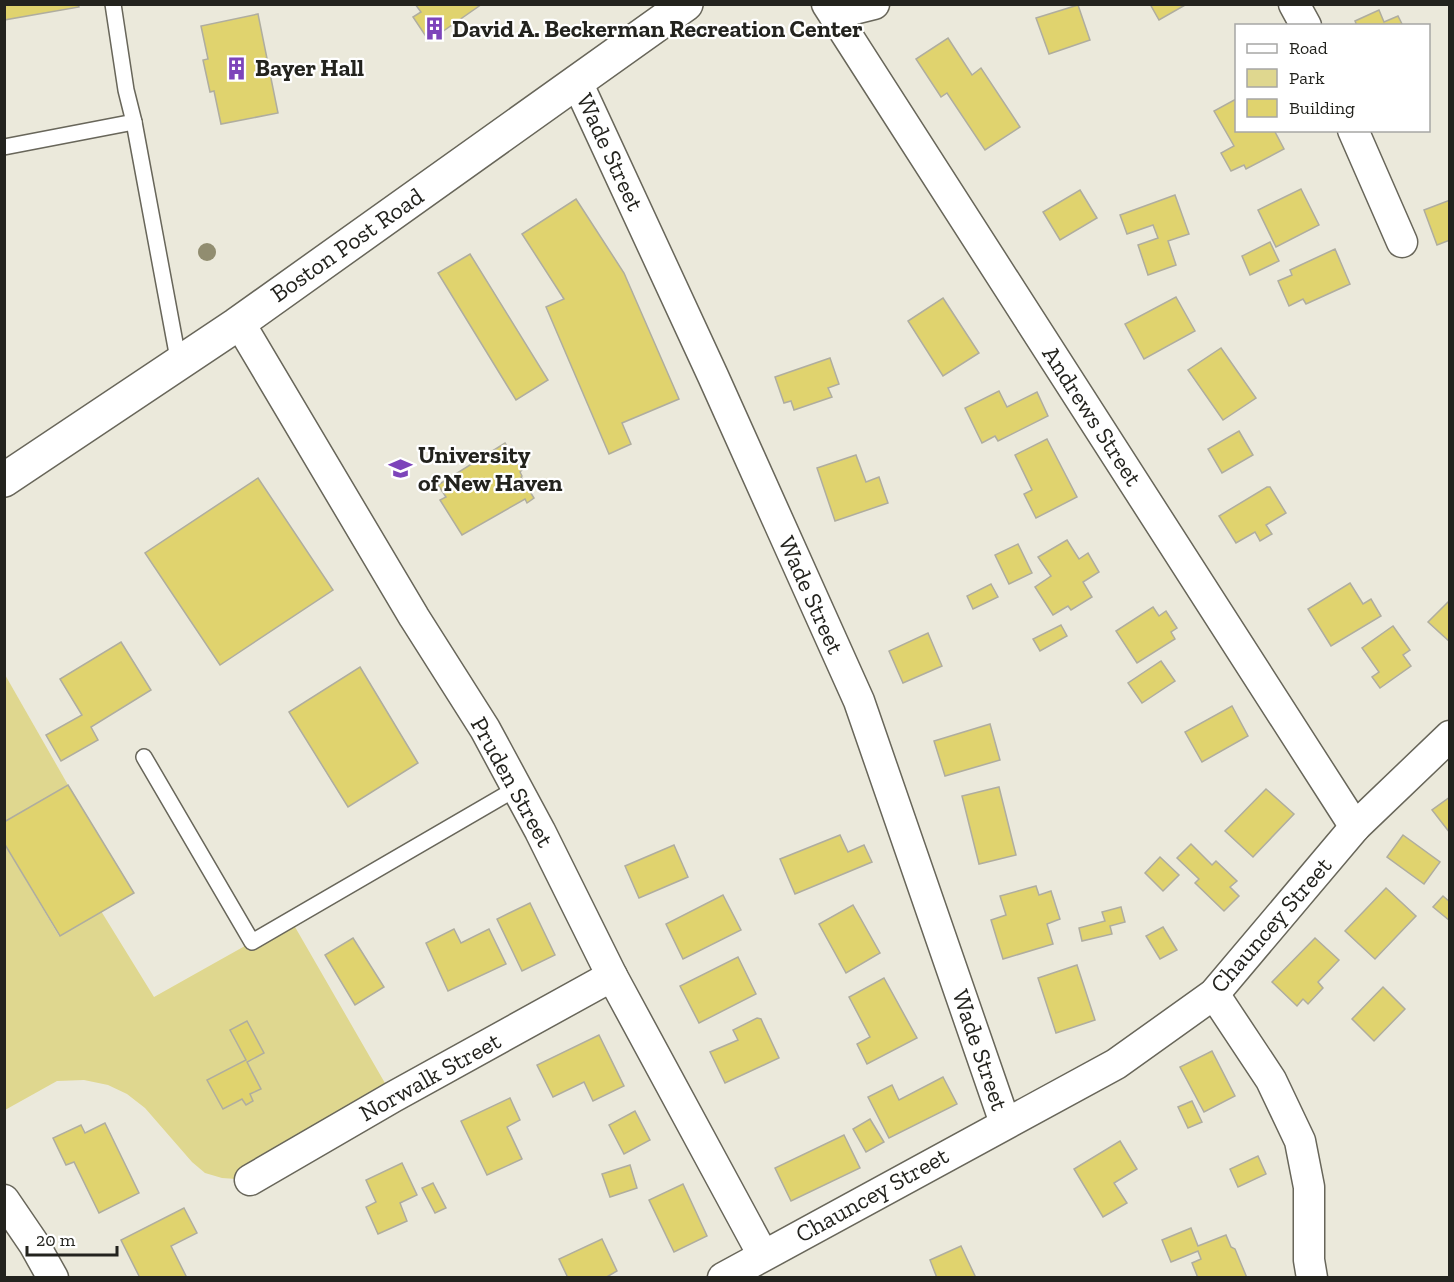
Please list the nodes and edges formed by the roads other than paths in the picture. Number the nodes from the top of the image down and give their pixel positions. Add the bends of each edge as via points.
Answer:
1 (113, 4) edge
2 (686, 4) edge
3 (873, 4) edge
4 (1294, 4) edge
5 (831, 9) edge
6 (1305, 24) edge
7 (577, 82) junction
8 (134, 122) junction
9 (1354, 132) edge
10 (4, 147) edge
11 (1402, 242) dead end
12 (239, 322) junction
13 (178, 364) junction
14 (4, 480) edge
15 (1449, 736) edge
16 (144, 757) dead end
17 (517, 788) junction
18 (1355, 827) junction
19 (612, 976) junction
20 (1214, 994) junction
21 (1005, 1124) junction
22 (250, 1180) dead end
23 (4, 1200) edge
24 (763, 1255) junction
25 (53, 1278) edge
26 (723, 1278) edge
27 (1312, 1278) edge

1 - 8 lane
2 - 7 main road, Boston Post Road
3 - 5 street
4 - 6 street
5 - 18 street, Andrews Street
7 - 12 main road, Boston Post Road
7 - 21 street, Wade Street via 859,701
8 - 10 lane
8 - 13 lane
9 - 11 street
12 - 13 main road, Boston Post Road
12 - 17 street, Pruden Street
13 - 14 main road, Boston Post Road
15 - 18 street, Chauncey Street
16 - 17 lane via 252,942
17 - 19 street, Pruden Street
18 - 20 street, Chauncey Street
19 - 22 street, Norwalk Street
19 - 24 street, Pruden Street
20 - 21 street, Chauncey Street via 1116,1064
20 - 27 street via 1271,1080 1300,1141 1309,1187
21 - 24 street, Chauncey Street
23 - 25 street
24 - 26 street, Chauncey Street

